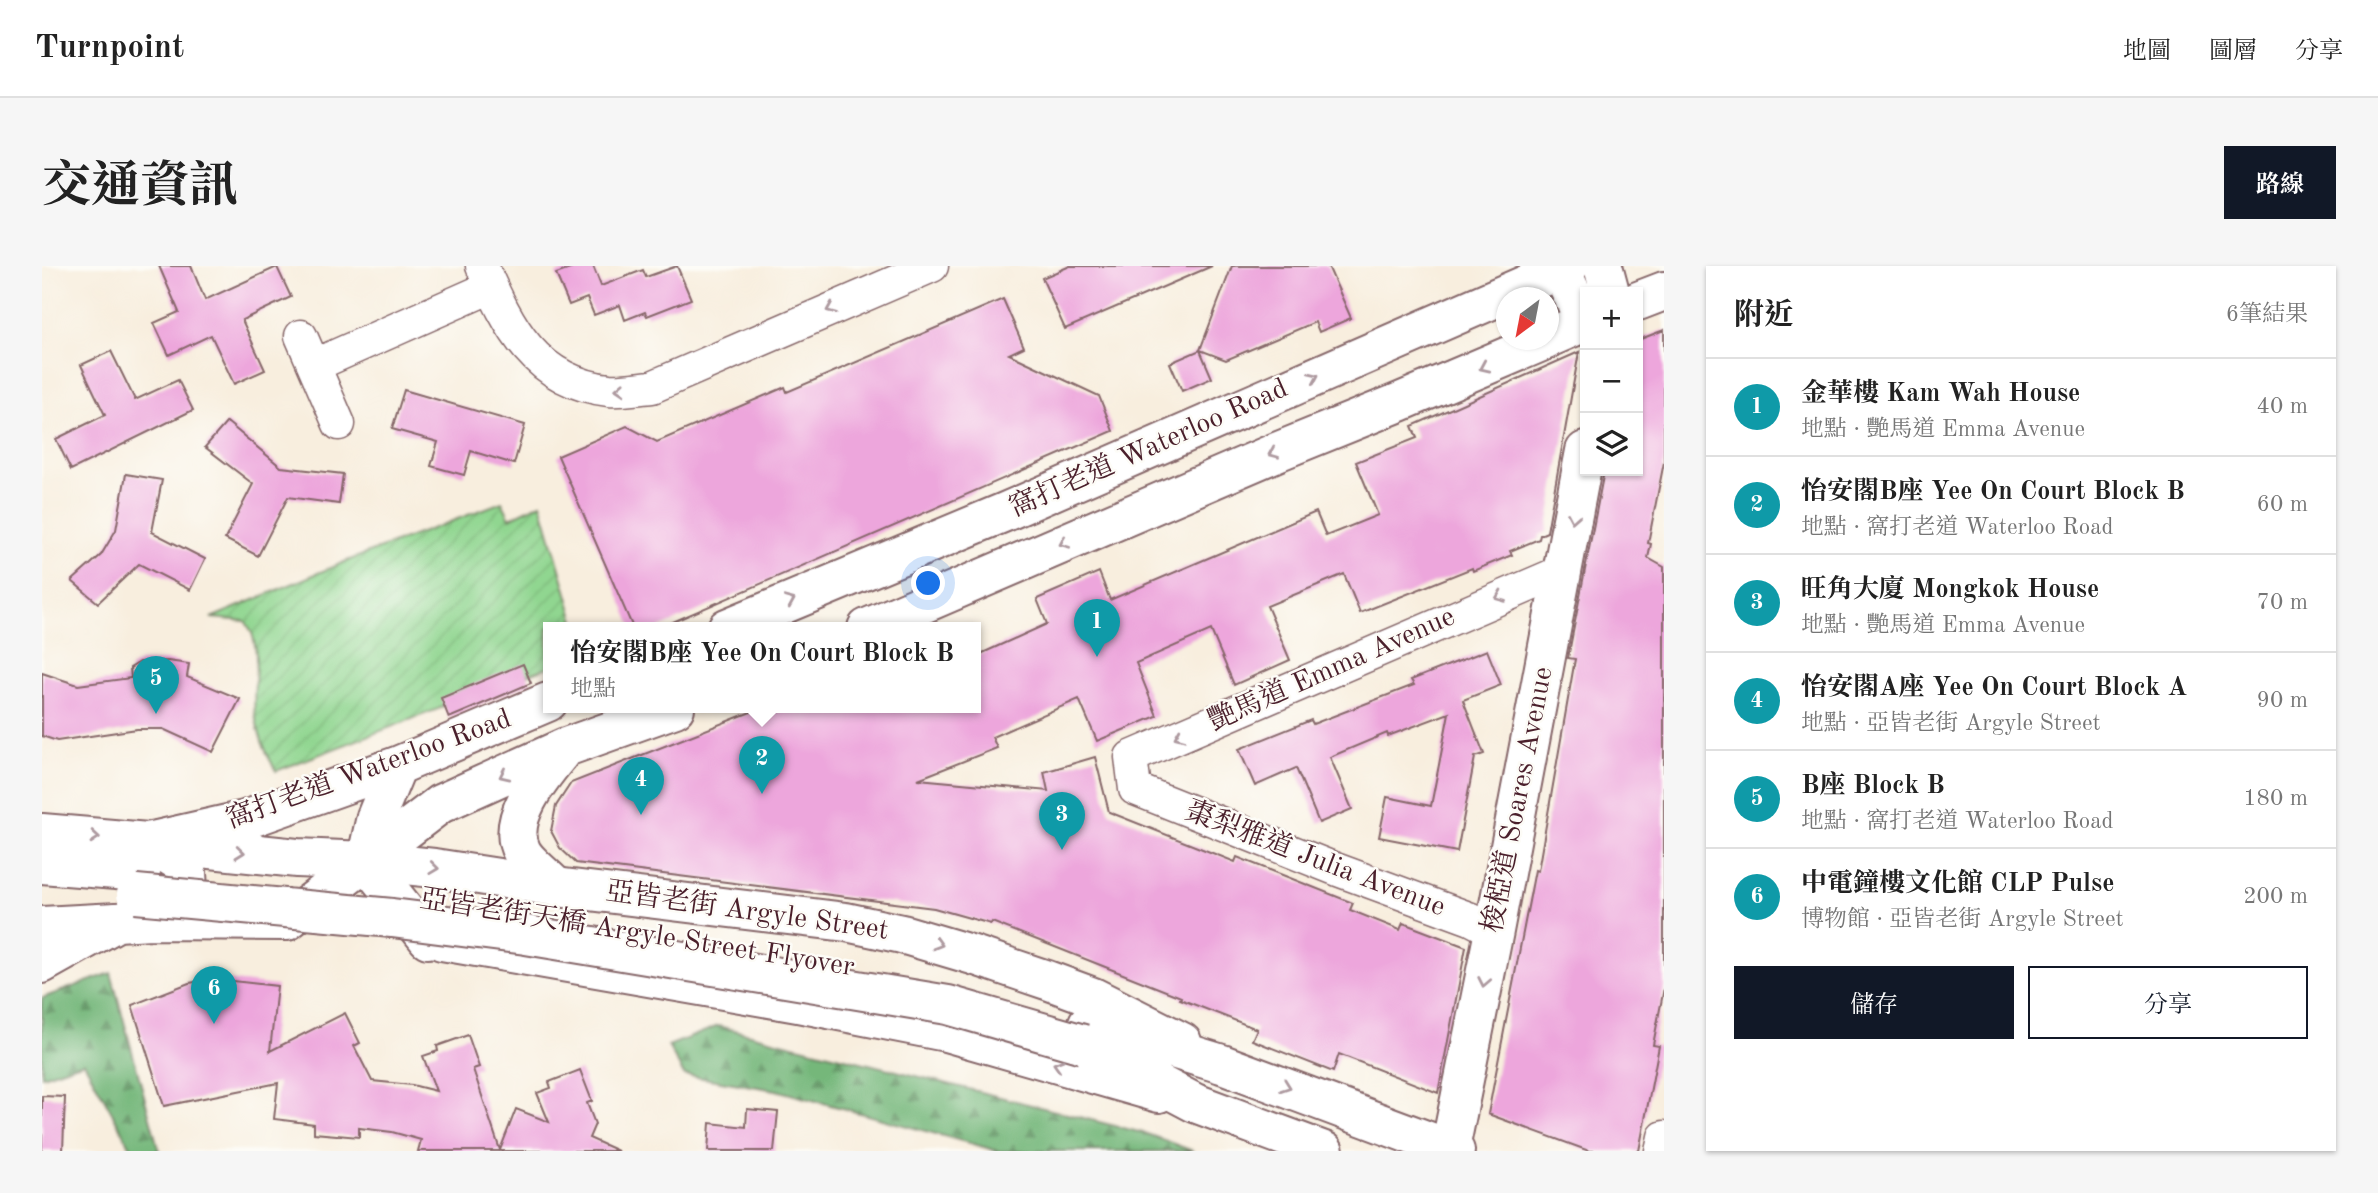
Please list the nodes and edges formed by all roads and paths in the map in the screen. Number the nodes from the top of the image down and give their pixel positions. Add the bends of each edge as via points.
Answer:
1 (932, 266) edge
2 (1604, 266) edge
3 (1563, 267) edge
4 (890, 274) edge
5 (487, 276) edge
6 (1610, 287) edge
7 (1664, 291) edge
8 (1643, 299) edge
9 (1580, 310) edge
10 (1580, 324) edge
11 (1559, 334) edge
12 (301, 336) dead end
13 (1522, 350) edge
14 (315, 365) junction
15 (339, 424) dead end
16 (1580, 476) edge
17 (1563, 571) junction
18 (741, 622) edge
19 (881, 622) edge
20 (543, 704) edge
21 (660, 713) edge
22 (566, 747) junction
23 (397, 766) junction
24 (1135, 789) joint
25 (42, 833) edge
26 (148, 842) junction
27 (366, 861) junction
28 (42, 864) edge
29 (42, 887) edge
30 (556, 887) junction
31 (134, 921) junction
32 (287, 922) junction
33 (42, 926) edge
34 (1494, 931) junction
35 (428, 939) junction
36 (42, 964) edge
37 (1085, 1034) junction
38 (1222, 1063) junction
39 (1195, 1103) junction
40 (1664, 1137) edge
41 (1452, 1150) edge
42 (1324, 1151) edge
43 (1661, 1151) edge

1 - 4 street
2 - 6 main road
3 - 9 main road
18 -> 3 main road, 窩打老道 Waterloo Road
4 -> 5 street via 652,387 611,390 572,382 540,362 508,321
5 - 14 street
7 - 8 main road
10 - 11 main road, 窩打老道 Waterloo Road
12 - 14 street
13 -> 19 main road, 窩打老道 Waterloo Road
14 - 15 street
16 -> 17 main road, 梭椏道 Soares Avenue
17 -> 24 street, 艷馬道 Emma Avenue via 1131,757
17 - 34 main road, 梭椏道 Soares Avenue
20 - 23 main road, 窩打老道 Waterloo Road
21 - 22 main road, 窩打老道 Waterloo Road
22 -> 27 main road, 窩打老道 Waterloo Road via 440,804
22 - 30 main road via 528,797 517,834 522,852
23 - 26 main road, 窩打老道 Waterloo Road via 244,820
23 - 27 main road via 376,817
24 - 34 street, 棗梨雅道 Julia Avenue
25 -> 26 main road, 亞皆老街 Argyle Street
26 -> 27 main road, 亞皆老街 Argyle Street
26 - 31 main road via 186,866 189,883 185,895 170,909
27 -> 30 main road, 亞皆老街 Argyle Street
27 - 32 main road, 窩打老道 Waterloo Road
27 - 35 main road
28 - 37 main road, 亞皆老街天橋 Argyle Street Flyover via 394,896 952,983
29 - 37 main road, 亞皆老街天橋 Argyle Street Flyover, bridge via 392,918 526,935 948,1005
30 -> 38 main road, 亞皆老街 Argyle Street via 846,922 902,934 1093,997
31 - 32 main road
31 - 33 main road
31 - 36 main road
32 - 35 main road via 345,925
34 -> 41 main road, 梭椏道 Soares Avenue
39 -> 35 main road via 946,1032
37 - 38 main road, 亞皆老街天橋 Argyle Street Flyover
37 - 39 main road, 亞皆老街天橋 Argyle Street Flyover
38 -> 41 main road, 亞皆老街 Argyle Street
39 - 42 main road
40 - 43 street

